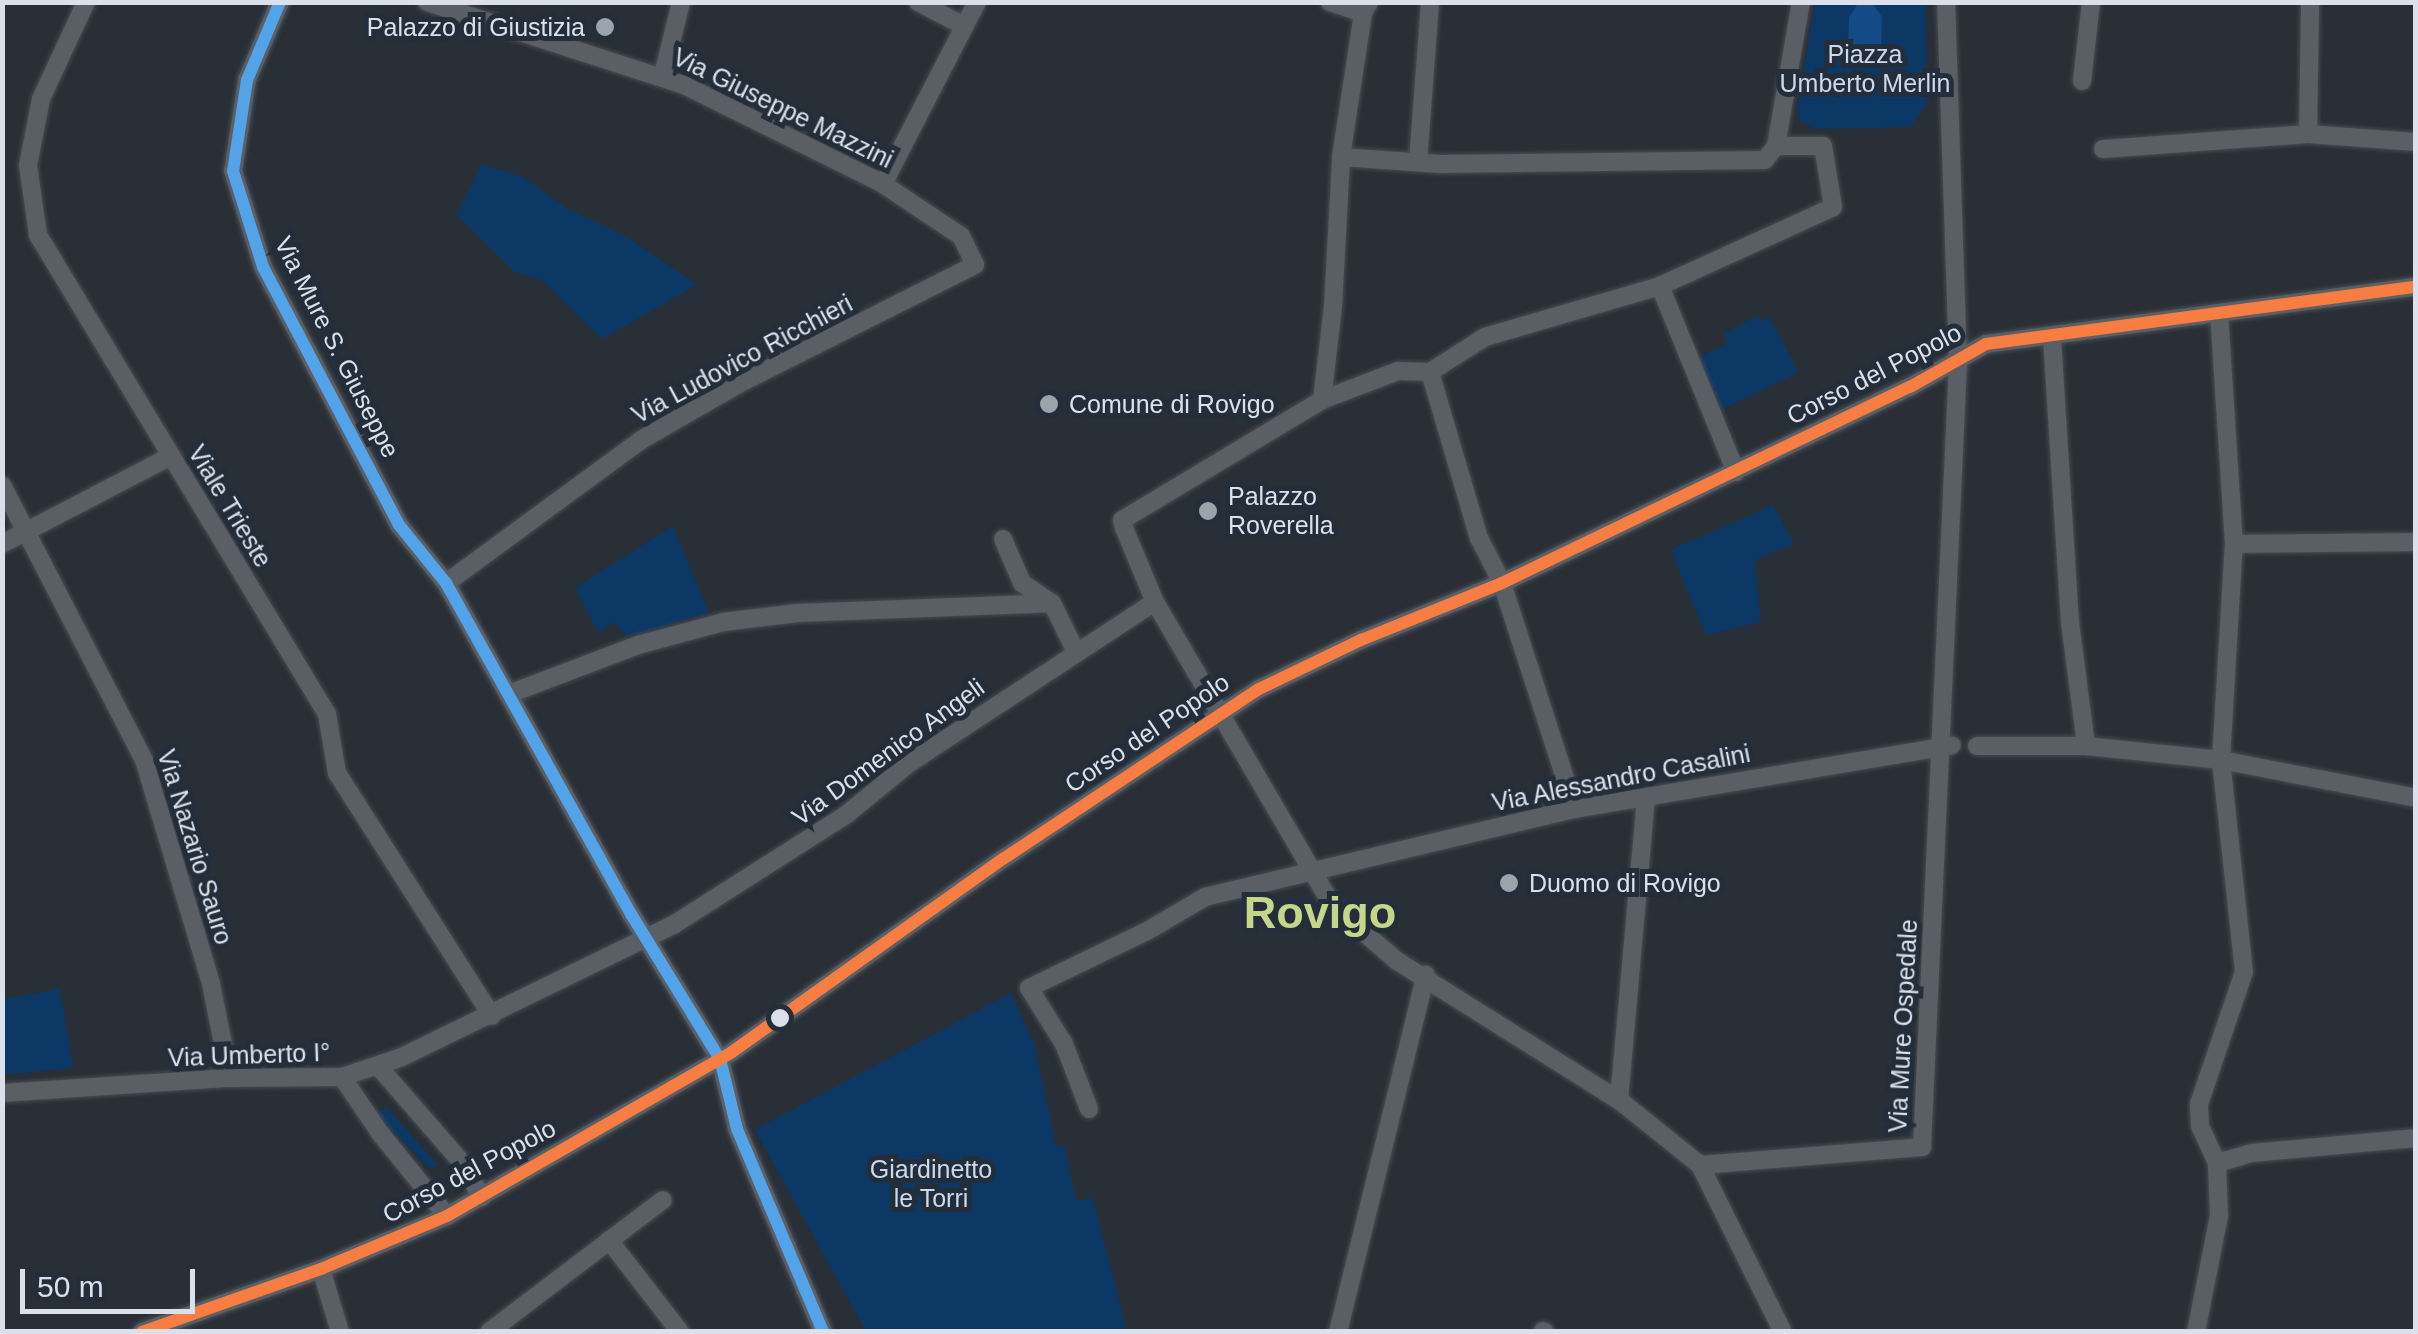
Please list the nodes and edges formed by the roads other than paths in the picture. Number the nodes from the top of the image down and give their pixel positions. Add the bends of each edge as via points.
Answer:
1 (86, 2) edge
2 (280, 2) edge
3 (426, 2) edge
4 (681, 2) edge
5 (918, 2) edge
6 (976, 2) edge
7 (1330, 2) edge
8 (1430, 2) edge
9 (1801, 2) edge
10 (1946, 2) edge
11 (2090, 2) edge
12 (2310, 2) edge
13 (1366, 8) edge
14 (964, 26) junction
15 (663, 75) junction
16 (2082, 81) dead end
17 (2308, 134) junction
18 (2416, 142) edge
19 (1776, 146) junction
20 (2103, 149) dead end
21 (1341, 158) junction
22 (1418, 162) junction
23 (883, 184) junction
24 (975, 265) joint
25 (1660, 286) junction
26 (2416, 286) edge
27 (2220, 315) junction
28 (2052, 337) junction
29 (1958, 362) junction
30 (1430, 372) junction
31 (1322, 400) junction
32 (171, 456) junction
33 (1736, 472) junction
34 (2, 484) edge
35 (28, 534) junction
36 (1003, 540) dead end
37 (2416, 542) edge
38 (2, 544) edge
39 (2234, 544) junction
40 (446, 583) junction
41 (1502, 583) junction
42 (1155, 602) junction
43 (1052, 603) junction
44 (1075, 650) junction
45 (508, 694) junction
46 (1223, 712) junction
47 (1947, 745) junction
48 (1977, 746) dead end
49 (2086, 746) junction
50 (2221, 760) junction
51 (1646, 798) junction
52 (2416, 798) edge
53 (1576, 809) junction
54 (1313, 872) junction
55 (647, 939) junction
56 (1426, 975) junction
57 (492, 1016) junction
58 (720, 1059) junction
59 (378, 1066) junction
60 (342, 1077) junction
61 (230, 1078) junction
62 (2, 1093) edge
63 (1619, 1100) junction
64 (1089, 1110) dead end
65 (2416, 1138) edge
66 (2217, 1163) junction
67 (1700, 1165) junction
68 (482, 1197) junction
69 (663, 1200) dead end
70 (448, 1216) junction
71 (609, 1240) junction
72 (321, 1270) junction
73 (142, 1332) edge
74 (340, 1332) edge
75 (488, 1332) edge
76 (680, 1332) edge
77 (824, 1332) edge
78 (1338, 1332) edge
79 (1783, 1332) edge
80 (2196, 1332) edge

1 - 32 street, Viale Trieste via 41,100 28,164 38,235
2 - 40 street, Via Mure S. Giuseppe via 247,80 233,170 263,267 400,526
3 - 15 street, Via Giuseppe Mazzini
4 - 15 street
5 - 14 street
6 - 14 street
7 - 13 street
8 - 22 street
9 - 19 street
10 - 29 street
11 - 16 street
12 - 17 street
13 - 21 street
14 - 23 street
15 - 23 street, Via Giuseppe Mazzini
17 - 18 street
17 - 20 street
19 - 22 street via 1766,160
19 - 25 street via 1824,146 1833,207
21 - 22 street
21 - 31 street
23 - 24 street, Via Giuseppe Mazzini via 960,236
24 - 40 street, Via Ludovico Ricchieri via 641,440
25 - 30 street via 1484,337
25 - 33 street
26 - 27 street, Corso del Popolo
27 - 28 street, Corso del Popolo
27 - 39 street
28 - 29 street, Corso del Popolo via 1986,344
28 - 49 street via 2070,622
29 - 33 street, Corso del Popolo
29 - 47 street
30 - 31 street via 1398,371
30 - 41 street via 1479,538
31 - 42 street via 1122,520
32 - 35 street
32 - 57 street, Viale Trieste via 327,714 337,773
33 - 41 street, Corso del Popolo
34 - 35 street, Via Nazario Sauro
35 - 38 street
35 - 61 street, Via Nazario Sauro via 144,760 211,984
36 - 43 street via 1022,583
37 - 39 street
39 - 50 street
40 - 45 street, Via Mure S. Giuseppe
41 - 46 street, Corso del Popolo via 1360,640
41 - 53 street
42 - 44 street, Via Domenico Angeli
42 - 46 street
43 - 44 street
43 - 45 street via 723,622 632,647
44 - 55 street, Via Domenico Angeli via 847,814
45 - 55 street, Via Mure S. Giuseppe
46 - 54 street
46 - 58 street, Corso del Popolo
47 - 51 street, Via Alessandro Casalini
47 - 67 street, Via Mure Ospedale via 1922,1147
48 - 49 street
49 - 50 street
50 - 52 street
50 - 66 street via 2244,972 2199,1104 2200,1126
51 - 53 street, Via Alessandro Casalini
51 - 63 street
53 - 54 street, Via Alessandro Casalini
54 - 56 street via 1332,905
54 - 64 street, Via Alessandro Casalini via 1205,897 1029,988 1064,1044
55 - 57 street, Via Umberto I°
55 - 58 street, Via Mure S. Giuseppe
56 - 63 street
56 - 78 street
57 - 59 street, Via Umberto I°
58 - 68 street, Corso del Popolo
58 - 77 street, Via Mure S. Giuseppe via 737,1129
59 - 60 street, Via Umberto I°
59 - 68 street via 458,1158
60 - 61 street, Via Umberto I°
60 - 70 street
61 - 62 street, Via Umberto I°
63 - 67 street
65 - 66 street via 2252,1153
66 - 80 street via 2219,1216
67 - 79 street
68 - 70 street, Corso del Popolo
69 - 71 street
70 - 72 street, Corso del Popolo
71 - 75 street
71 - 76 street
72 - 73 street, Corso del Popolo
72 - 74 street

